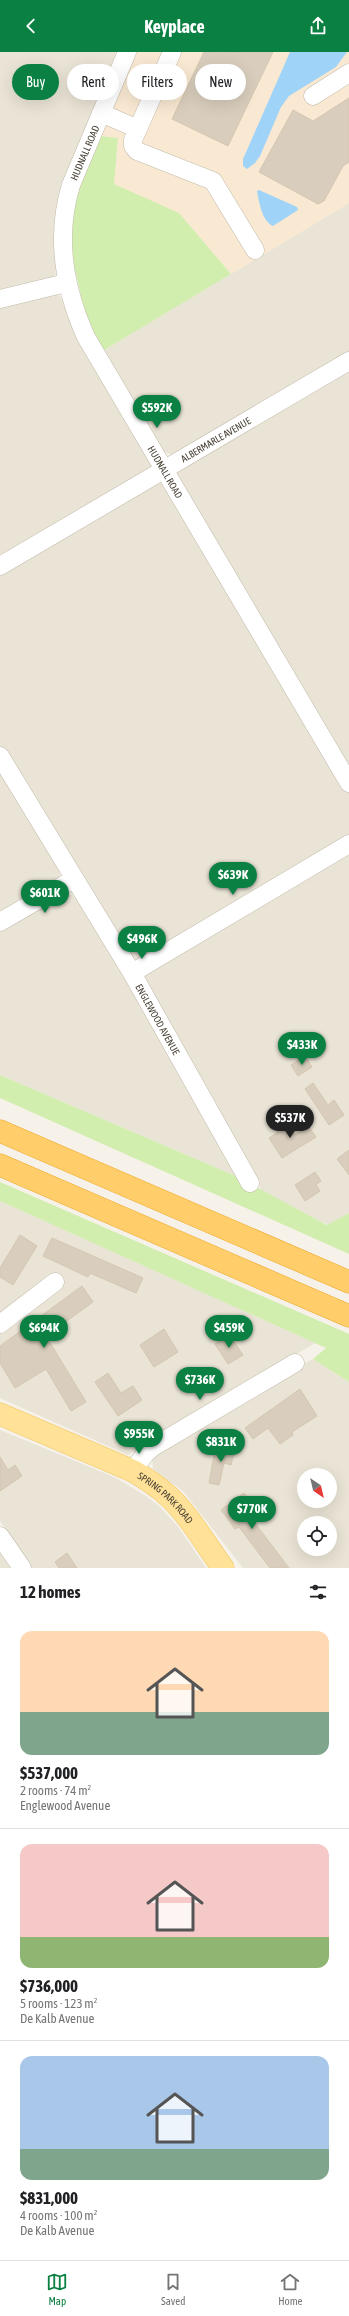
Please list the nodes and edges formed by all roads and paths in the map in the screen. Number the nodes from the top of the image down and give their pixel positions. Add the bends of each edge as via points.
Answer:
1 (128, 52) edge
2 (172, 52) edge
3 (349, 72) edge
4 (313, 96) dead end
5 (101, 113) junction
6 (138, 129) junction
7 (255, 250) dead end
8 (66, 283) junction
9 (0, 299) edge
10 (349, 361) edge
11 (164, 470) junction
12 (0, 566) edge
13 (0, 756) edge
14 (349, 783) edge
15 (349, 844) edge
16 (74, 879) junction
17 (0, 922) edge
18 (132, 973) junction
19 (0, 1131) edge
20 (0, 1165) edge
21 (250, 1183) dead end
22 (55, 1282) dead end
23 (349, 1282) edge
24 (349, 1316) edge
25 (0, 1324) edge
26 (295, 1363) dead end
27 (0, 1414) edge
28 (133, 1471) junction
29 (0, 1536) edge
30 (22, 1568) edge
31 (223, 1568) edge

1 - 5 street, HUDNALL ROAD
2 - 6 street
3 - 4 street
5 - 6 street
5 - 8 street, HUDNALL ROAD via 65,204 62,242
6 - 7 street via 133,143 137,151 213,181
8 - 9 street
8 - 11 street, HUDNALL ROAD via 86,337
10 - 11 street, ALBERMARLE AVENUE
11 - 12 street, ALBERMARLE AVENUE
11 - 14 street, HUDNALL ROAD
13 - 16 street, ENGLEWOOD AVENUE
15 - 18 street
16 - 17 street
16 - 18 street, ENGLEWOOD AVENUE
18 - 21 street, ENGLEWOOD AVENUE
19 - 23 highway
20 - 24 highway
22 - 25 street
26 - 28 street via 153,1447
27 - 28 main road, SPRING PARK ROAD
28 - 31 main road, SPRING PARK ROAD via 167,1495
29 - 30 street

